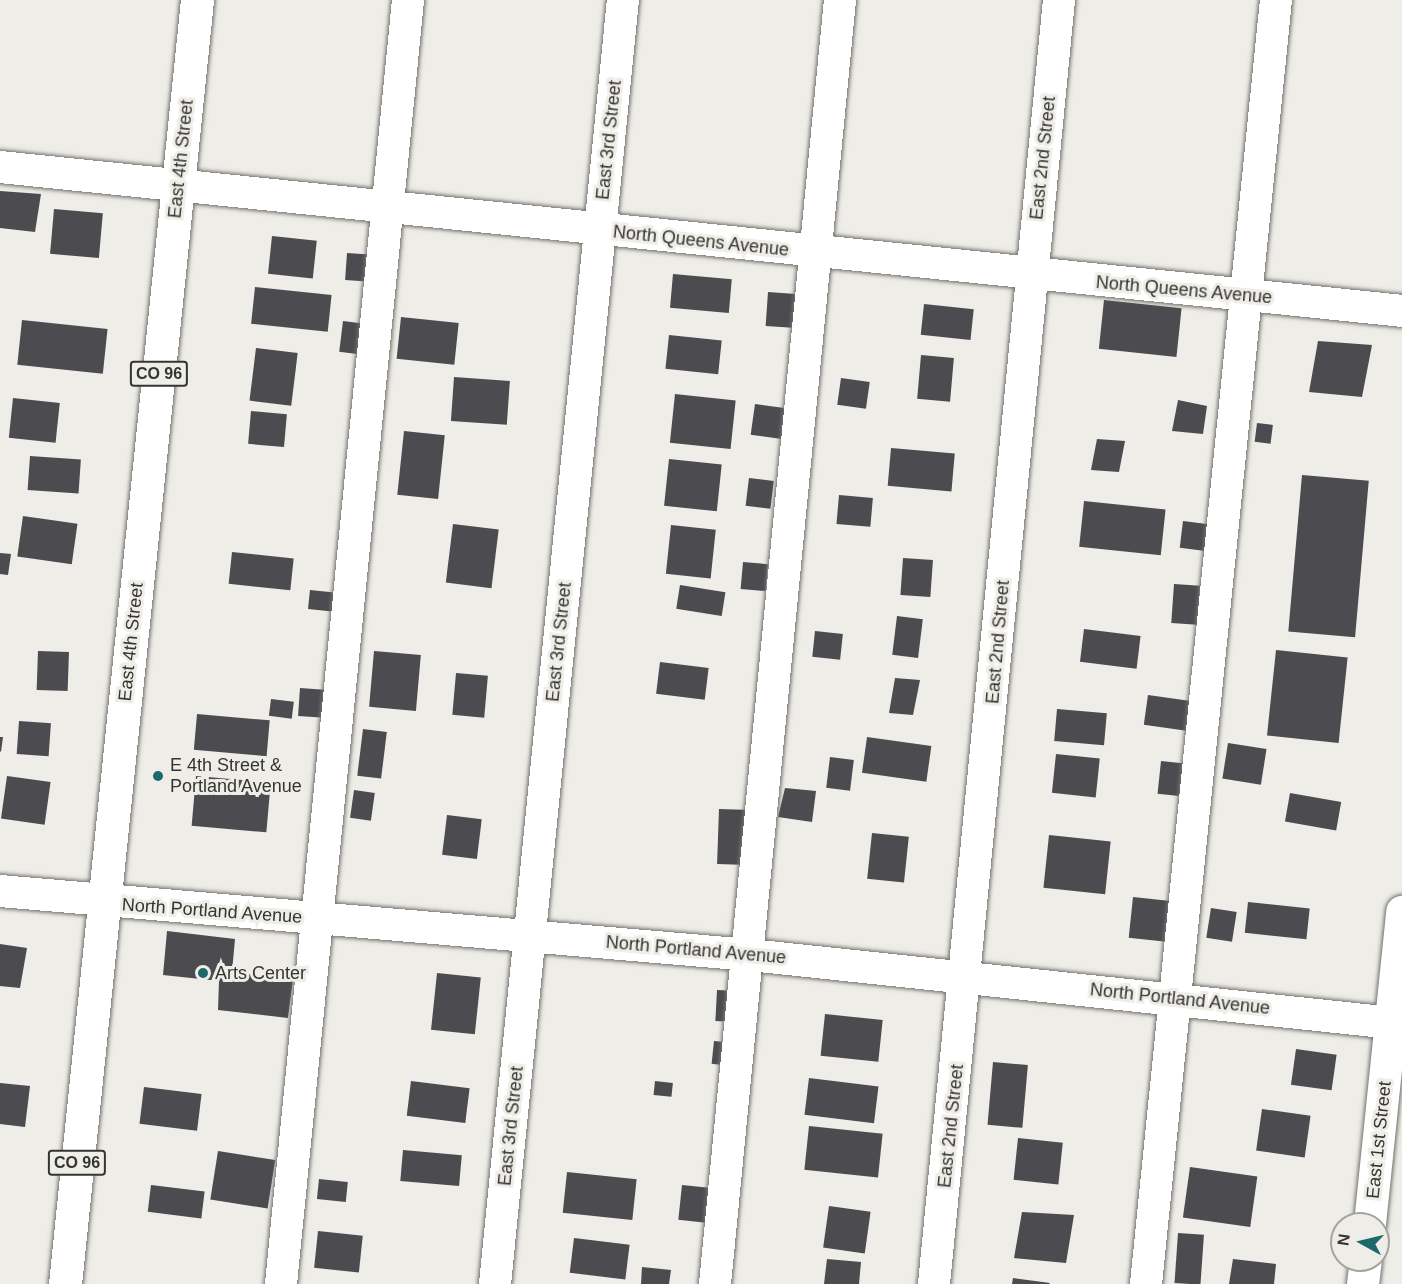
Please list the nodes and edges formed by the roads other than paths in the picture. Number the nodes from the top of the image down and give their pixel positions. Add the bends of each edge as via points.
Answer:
1 (197, 0) edge
2 (408, 0) edge
3 (623, 0) edge
4 (840, 0) edge
5 (1059, 0) edge
6 (1276, 0) edge
7 (0, 167) edge
8 (178, 186) junction
9 (387, 208) junction
10 (600, 230) junction
11 (814, 253) junction
12 (1031, 276) junction
13 (1245, 296) junction
14 (1402, 311) edge
15 (0, 891) edge
16 (106, 904) junction
17 (1402, 912) edge
18 (317, 918) junction
19 (530, 935) junction
20 (750, 955) junction
21 (968, 976) junction
22 (1174, 998) junction
23 (1397, 1024) edge
24 (1372, 1212) edge
25 (65, 1284) edge
26 (281, 1284) edge
27 (495, 1284) edge
28 (715, 1284) edge
29 (934, 1284) edge
30 (1146, 1284) edge

1 - 8 main road, East 4th Street / CO 96
2 - 9 street
3 - 10 street, East 3rd Street
4 - 11 street
5 - 12 street, East 2nd Street
6 - 13 street
7 - 8 street, North Queens Avenue
8 - 9 street, North Queens Avenue
8 - 16 main road, East 4th Street / CO 96
9 - 10 street, North Queens Avenue
9 - 18 street
10 - 11 street, North Queens Avenue
10 - 19 street, East 3rd Street
11 - 12 street, North Queens Avenue
11 - 20 street
12 - 13 street, North Queens Avenue
12 - 21 street, East 2nd Street
13 - 14 street, North Queens Avenue
13 - 22 street
15 - 16 street, North Portland Avenue
16 - 18 street, North Portland Avenue
16 - 25 main road, East 4th Street / CO 96
17 - 23 street, East 1st Street
18 - 19 street, North Portland Avenue
18 - 26 street
19 - 20 street, North Portland Avenue
19 - 27 street, East 3rd Street
20 - 21 street, North Portland Avenue
20 - 28 street
21 - 22 street, North Portland Avenue
21 - 29 street, East 2nd Street
22 - 23 street, North Portland Avenue
22 - 30 street
23 - 24 street, East 1st Street

